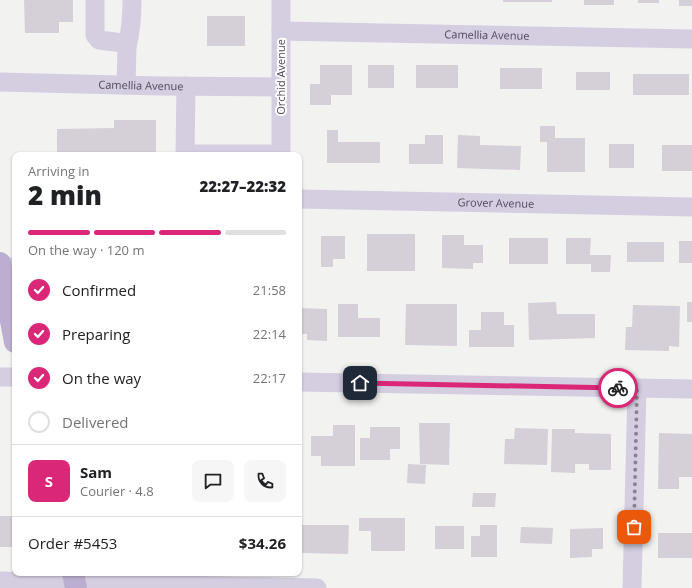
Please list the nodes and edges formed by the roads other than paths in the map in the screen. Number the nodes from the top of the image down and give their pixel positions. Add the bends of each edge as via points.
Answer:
1 (95, 0) edge
2 (132, 0) edge
3 (281, 0) edge
4 (281, 31) junction
5 (692, 38) edge
6 (127, 46) junction
7 (0, 82) edge
8 (126, 85) junction
9 (186, 86) junction
10 (281, 87) junction
11 (185, 152) edge
12 (281, 152) edge
13 (302, 199) edge
14 (692, 207) edge
15 (4, 269) edge
16 (12, 322) edge
17 (0, 377) edge
18 (12, 377) edge
19 (302, 382) edge
20 (637, 388) junction
21 (692, 389) edge
22 (106, 578) edge
23 (0, 580) edge
24 (74, 581) edge
25 (317, 588) edge
26 (632, 588) edge

1 - 6 street via 95,35 99,40 123,43
2 - 6 street via 131,28
3 - 4 street, Orchid Avenue
4 - 5 street, Camellia Avenue
4 - 10 street, Orchid Avenue
6 - 8 street
7 - 8 street, Camellia Avenue
8 - 9 street, Camellia Avenue
9 - 10 street, Camellia Avenue
9 - 11 street
10 - 12 street, Orchid Avenue
13 - 14 street, Grover Avenue
15 - 16 main road
17 - 18 street
19 - 20 street
20 - 21 street
20 - 26 street
22 - 24 street
22 - 25 street
23 - 24 street

